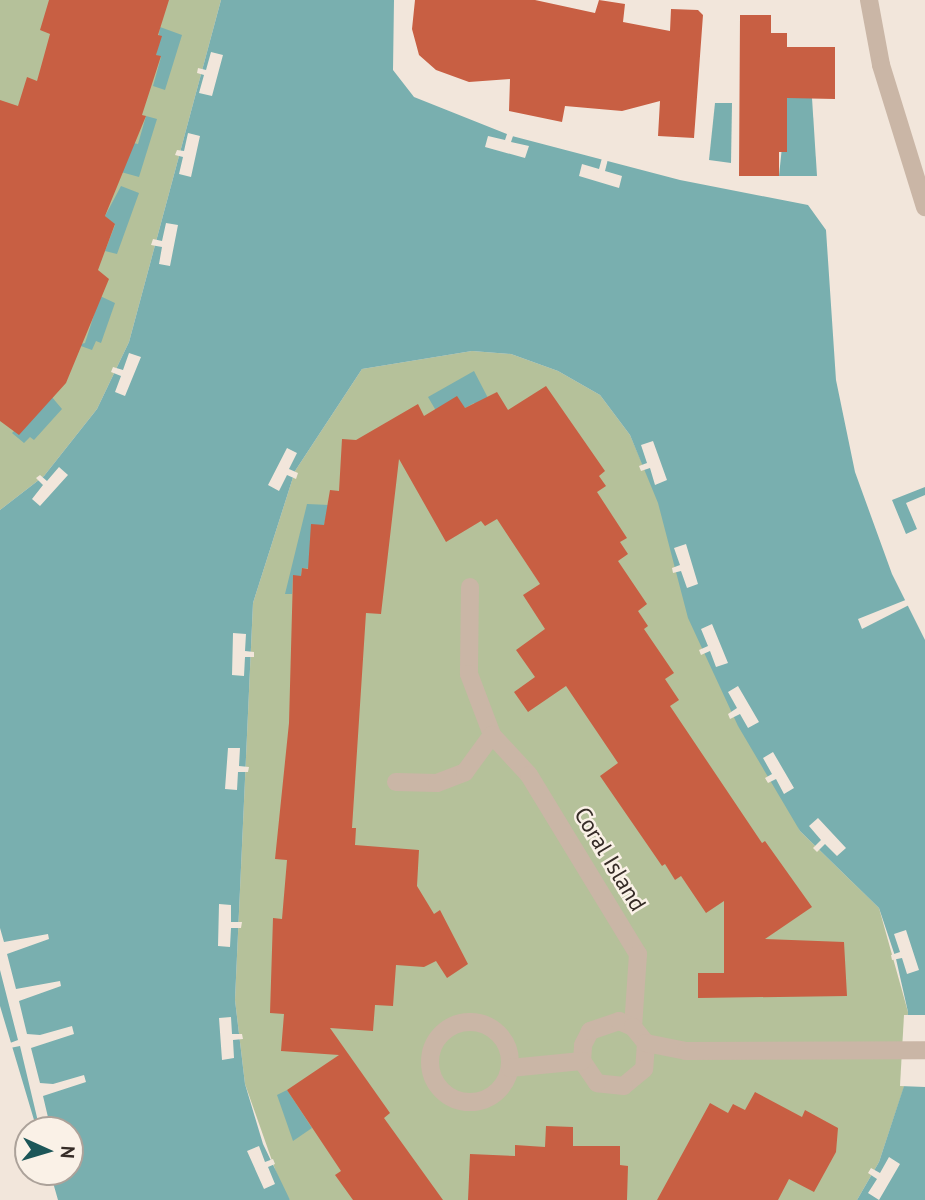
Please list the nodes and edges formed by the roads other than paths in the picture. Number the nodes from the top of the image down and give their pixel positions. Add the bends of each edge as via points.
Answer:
1 (869, 0) edge
2 (925, 207) edge
3 (470, 587) dead end
4 (492, 734) junction
5 (396, 782) dead end
6 (633, 1027) junction
7 (646, 1043) junction
8 (925, 1050) edge
9 (582, 1060) junction
10 (510, 1068) junction

1 - 2 street via 881,65
3 - 4 street, Coral Island via 466,658
4 - 5 street via 465,772 438,783
4 - 6 street, Coral Island via 529,775 638,954
6 - 7 street
6 - 9 street via 619,1021 590,1031
7 - 8 street via 687,1051
7 - 9 street via 644,1069 624,1086 597,1083
9 - 10 street
10 - 10 street via 500,1090 467,1102 443,1092 435,1081 430,1054 444,1030 471,1021 484,1023 505,1041

